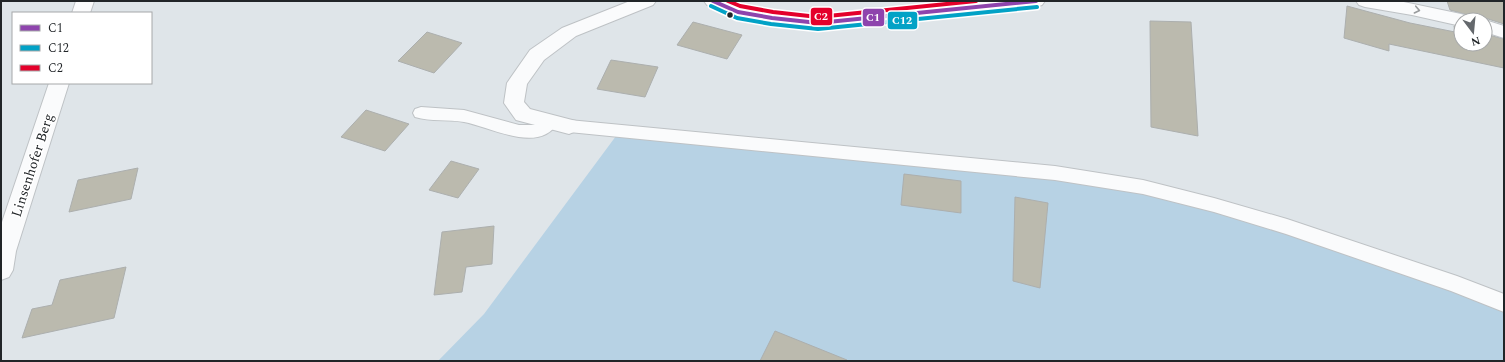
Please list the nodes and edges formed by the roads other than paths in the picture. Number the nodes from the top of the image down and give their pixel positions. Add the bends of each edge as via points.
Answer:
1 (85, 1) edge
2 (647, 1) edge
3 (713, 1) edge
4 (1036, 1) edge
5 (1365, 1) edge
6 (81, 12) edge
7 (1453, 18) edge
8 (1493, 29) edge
9 (1504, 32) edge
10 (59, 84) edge
11 (420, 113) dead end
12 (550, 122) junction
13 (569, 126) joint
14 (1, 270) edge
15 (1504, 303) edge

1 - 6 street
2 - 12 street via 569,32 537,55 517,84 514,103 523,115
3 - 4 street via 738,12 818,23
5 -> 7 street
8 - 9 street
10 - 14 street, Linsenhofer Berg via 4,251
11 - 12 lane via 464,116 519,131 539,131
12 - 13 street
13 - 15 lane via 1055,173 1144,187 1287,227 1456,284

